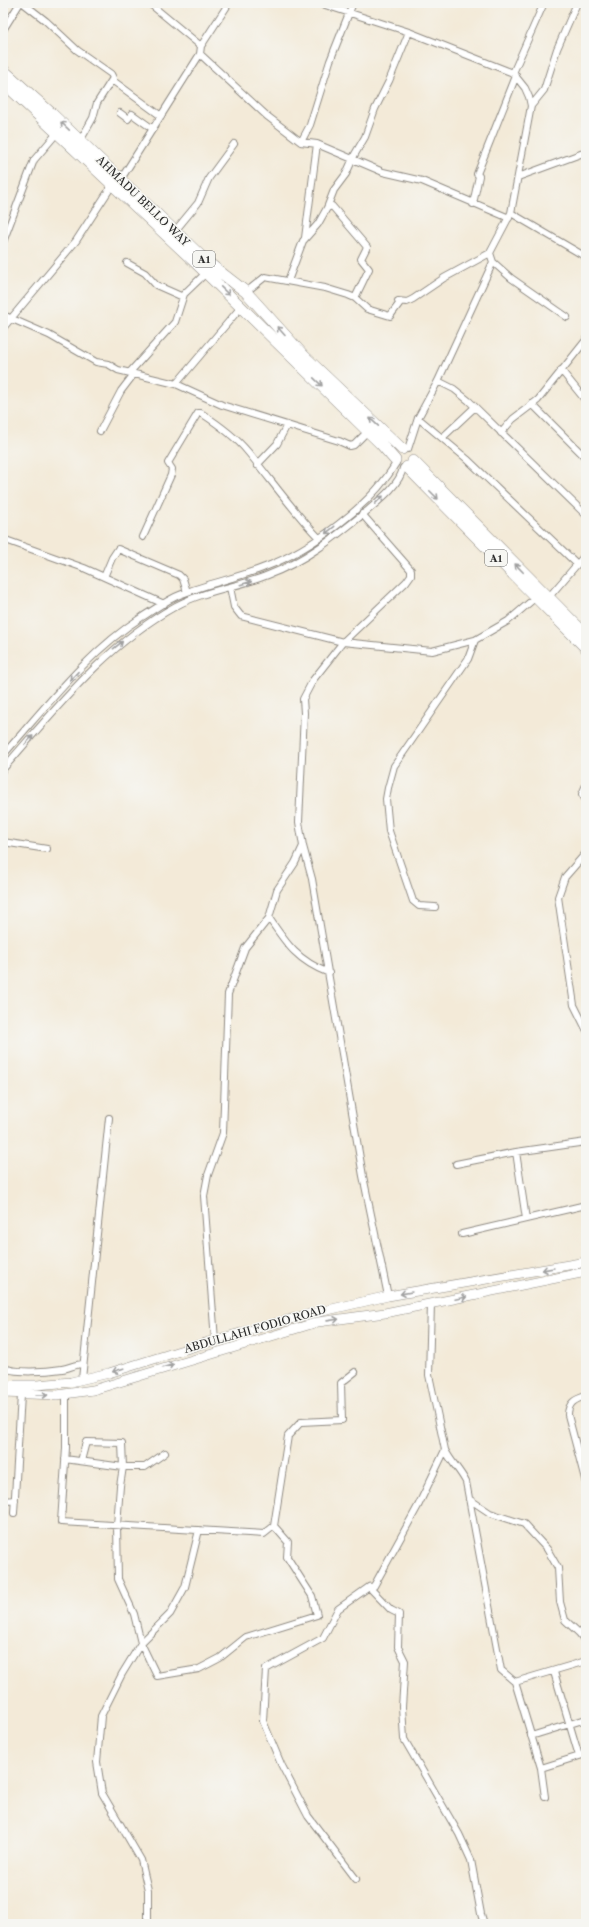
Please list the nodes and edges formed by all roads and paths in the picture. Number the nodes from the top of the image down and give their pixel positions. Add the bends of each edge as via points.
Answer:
1 (20, 3) edge
2 (23, 3) edge
3 (150, 3) edge
4 (230, 3) edge
5 (319, 3) edge
6 (353, 3) edge
7 (544, 3) edge
8 (577, 3) edge
9 (349, 14) junction
10 (3, 30) edge
11 (409, 32) junction
12 (201, 46) junction
13 (200, 54) junction
14 (3, 70) edge
15 (515, 75) junction
16 (112, 80) junction
17 (3, 82) edge
18 (531, 106) junction
19 (120, 113) dead end
20 (161, 116) junction
21 (153, 129) junction
22 (58, 132) junction
23 (80, 141) junction
24 (301, 142) junction
25 (234, 144) dead end
26 (317, 144) junction
27 (586, 152) edge
28 (352, 160) junction
29 (518, 177) junction
30 (117, 182) junction
31 (473, 204) junction
32 (327, 208) junction
33 (510, 216) junction
34 (3, 219) edge
35 (10, 222) junction
36 (175, 231) junction
37 (305, 238) junction
38 (3, 242) edge
39 (490, 253) junction
40 (586, 257) edge
41 (493, 262) junction
42 (127, 263) dead end
43 (206, 273) junction
44 (288, 281) junction
45 (246, 292) junction
46 (182, 297) junction
47 (355, 298) junction
48 (241, 307) junction
49 (3, 315) edge
50 (567, 317) dead end
51 (11, 318) junction
52 (3, 328) edge
53 (586, 340) edge
54 (561, 370) junction
55 (132, 373) junction
56 (438, 381) junction
57 (176, 384) junction
58 (586, 401) edge
59 (532, 404) junction
60 (475, 407) junction
61 (418, 418) junction
62 (287, 425) junction
63 (100, 431) dead end
64 (368, 431) junction
65 (500, 433) junction
66 (443, 437) junction
67 (405, 449) junction
68 (586, 458) edge
69 (403, 464) junction
70 (257, 465) junction
71 (362, 514) junction
72 (586, 515) edge
73 (143, 537) dead end
74 (319, 538) junction
75 (3, 539) edge
76 (586, 554) edge
77 (577, 564) junction
78 (104, 577) junction
79 (230, 587) junction
80 (187, 592) junction
81 (536, 597) junction
82 (548, 598) junction
83 (164, 604) junction
84 (586, 635) edge
85 (475, 640) junction
86 (343, 642) junction
87 (586, 648) edge
88 (3, 755) edge
89 (3, 769) edge
90 (586, 786) edge
91 (586, 800) edge
92 (3, 842) edge
93 (303, 846) junction
94 (47, 849) dead end
95 (586, 853) edge
96 (435, 907) dead end
97 (268, 918) junction
98 (329, 973) junction
99 (586, 1029) edge
100 (109, 1118) dead end
101 (586, 1142) edge
102 (516, 1152) junction
103 (456, 1164) dead end
104 (586, 1205) edge
105 (526, 1219) junction
106 (462, 1234) dead end
107 (586, 1262) edge
108 (586, 1272) edge
109 (388, 1296) junction
110 (431, 1304) junction
111 (215, 1340) junction
112 (83, 1364) junction
113 (3, 1367) edge
114 (355, 1372) dead end
115 (82, 1379) junction
116 (3, 1385) edge
117 (3, 1393) edge
118 (66, 1394) junction
119 (21, 1395) junction
120 (586, 1396) edge
121 (445, 1450) junction
122 (165, 1453) dead end
123 (65, 1460) junction
124 (82, 1462) junction
125 (123, 1467) junction
126 (584, 1467) edge
127 (586, 1483) edge
128 (469, 1499) junction
129 (3, 1500) edge
130 (15, 1500) junction
131 (14, 1513) dead end
132 (117, 1525) junction
133 (274, 1526) junction
134 (199, 1530) junction
135 (368, 1588) junction
136 (586, 1642) edge
137 (141, 1643) junction
138 (586, 1661) edge
139 (554, 1672) junction
140 (515, 1682) junction
141 (586, 1718) edge
142 (570, 1724) junction
143 (531, 1736) junction
144 (586, 1754) edge
145 (579, 1756) junction
146 (541, 1768) junction
147 (546, 1797) dead end
148 (356, 1879) dead end
149 (148, 1924) edge
150 (484, 1924) edge

1 - 10 street
2 - 16 street via 77,50 110,74
3 - 12 street
4 - 12 street
5 - 9 street
6 - 9 street
7 - 15 street
8 - 18 street via 544,90
9 - 11 street
9 - 24 street via 330,61 310,125
11 - 15 street
11 - 28 street via 365,138
12 - 13 street
13 - 20 street
13 - 24 street via 267,116
23 -> 14 highway, AHMADU BELLO WAY / A1
15 - 18 street via 529,97
15 - 31 street via 478,170
16 - 20 street
16 - 23 street via 98,99 93,118
17 - 22 highway, AHMADU BELLO WAY / A1
18 - 29 street
19 - 21 street via 128,119 132,114
20 - 21 street
21 - 30 street
22 - 30 highway, AHMADU BELLO WAY / A1
22 - 35 street via 34,160
23 - 30 highway, AHMADU BELLO WAY / A1
24 - 26 street
25 - 36 street via 209,178 198,203
26 - 28 street
26 - 37 street
27 - 29 street
28 - 31 street via 383,172 422,181
28 - 32 street via 346,174 334,190
29 - 33 street
30 - 36 highway, AHMADU BELLO WAY / A1
30 - 43 highway, AHMADU BELLO WAY / A1
30 - 51 street via 76,241
31 - 33 street
32 - 37 street via 318,224
32 - 47 street via 332,206 367,247 361,259 369,269
33 - 39 street
33 - 40 street
34 - 35 street
35 - 38 street
36 - 45 highway, AHMADU BELLO WAY / A1 via 206,261
37 - 44 street
39 - 41 street
39 - 47 street via 444,278 413,299 407,302 398,301 399,304 390,316 367,309
41 - 50 street via 511,278
41 - 56 street
42 - 46 street via 145,273 156,285
43 - 46 street
43 -> 48 highway, AHMADU BELLO WAY / A1
44 - 45 street via 265,277
44 - 47 street via 325,288
67 -> 45 highway, AHMADU BELLO WAY / A1 via 303,355
46 - 55 street via 175,322
48 - 57 street
48 -> 64 highway, AHMADU BELLO WAY / A1
49 - 51 street
51 - 52 street
51 - 55 street via 49,335 96,362
53 - 54 street
54 - 58 street
54 - 59 street via 546,391
55 - 57 street
55 - 63 street
56 - 60 street via 454,389
56 - 61 street
57 - 62 street via 222,405
59 - 65 street
59 - 68 street
60 - 65 street
60 - 66 street
61 - 66 street
61 - 67 street
62 - 64 street via 350,446
62 - 70 street via 277,444
64 - 69 highway, AHMADU BELLO WAY / A1
65 - 72 street
66 - 77 street
67 - 69 highway via 413,454
67 - 69 highway via 395,454
71 -> 69 street via 398,480
69 -> 74 street via 365,501
69 -> 81 highway, A1
82 -> 69 highway, A1
70 - 73 street via 248,452 222,427 198,413 168,463 172,470 171,475
70 - 74 street
79 -> 71 street via 290,566 327,543
71 - 86 street via 411,570 411,575
74 - 80 street via 275,563
75 - 78 street
76 - 77 street
77 - 82 street
78 - 80 street via 118,549 179,575
78 - 83 street
79 - 86 street via 234,606 241,616
89 -> 79 street via 114,648 177,605
80 - 83 street
81 - 85 street via 508,621
81 - 87 highway, A1
82 - 84 highway, A1
83 -> 88 street via 108,642 75,674
85 - 86 street via 432,651
85 - 96 street via 468,659 394,766 386,799 389,831 413,901 419,906
86 - 93 street via 313,680 302,699 304,712 299,822
90 - 91 street via 582,794
92 - 94 street
93 - 97 street via 277,890
93 - 98 street via 312,879
95 - 99 street via 565,877 558,897 572,999
97 - 98 street via 287,945 311,966
97 - 111 street via 245,948 228,994 223,1133 208,1175 204,1196
98 - 109 street via 363,1176
100 - 112 street
101 - 102 street
102 - 103 street
102 - 105 street
104 - 105 street
105 - 106 street
107 -> 109 main road, ABDULLAHI FODIO ROAD
110 -> 108 main road, ABDULLAHI FODIO ROAD
109 - 111 main road, ABDULLAHI FODIO ROAD
118 -> 110 main road, ABDULLAHI FODIO ROAD via 93,1390 318,1322
110 - 121 street via 429,1375
111 -> 115 main road, ABDULLAHI FODIO ROAD
112 - 113 street via 63,1369 24,1371 7,1370
112 - 115 street
114 - 133 street via 341,1383 342,1420 301,1422 288,1436
115 - 116 main road, ABDULLAHI FODIO ROAD via 37,1385
117 - 119 main road, ABDULLAHI FODIO ROAD
119 -> 118 main road, ABDULLAHI FODIO ROAD
118 - 123 street
119 - 130 street
120 - 126 street via 572,1402 568,1412
121 - 128 street via 466,1482
121 - 135 street via 374,1586
122 - 125 street via 144,1467
123 - 124 street
123 - 132 street via 61,1522
124 - 125 street
124 - 125 street via 86,1442 122,1443
125 - 132 street
126 - 127 street
128 - 136 street via 490,1513 524,1524 546,1549 558,1568 564,1620 579,1632
128 - 140 street via 502,1670
129 - 130 street
130 - 131 street
132 - 134 street
132 - 137 street via 118,1579 134,1614
133 - 134 street via 264,1534
133 - 137 street via 288,1542 287,1556 312,1596 317,1615 246,1637 220,1658 199,1669 157,1676
134 - 137 street via 185,1587 170,1614
135 - 148 street via 338,1609 323,1638 266,1669 263,1721 281,1764 308,1816
135 - 150 street via 391,1610 399,1614 398,1647 405,1661 402,1707 404,1739 459,1834 471,1860
137 - 149 street via 101,1716 97,1762 102,1794 140,1860 148,1890
138 - 139 street
139 - 140 street
139 - 142 street
140 - 143 street
141 - 142 street
142 - 143 street
142 - 145 street
143 - 146 street
144 - 145 street
145 - 146 street
146 - 147 street

